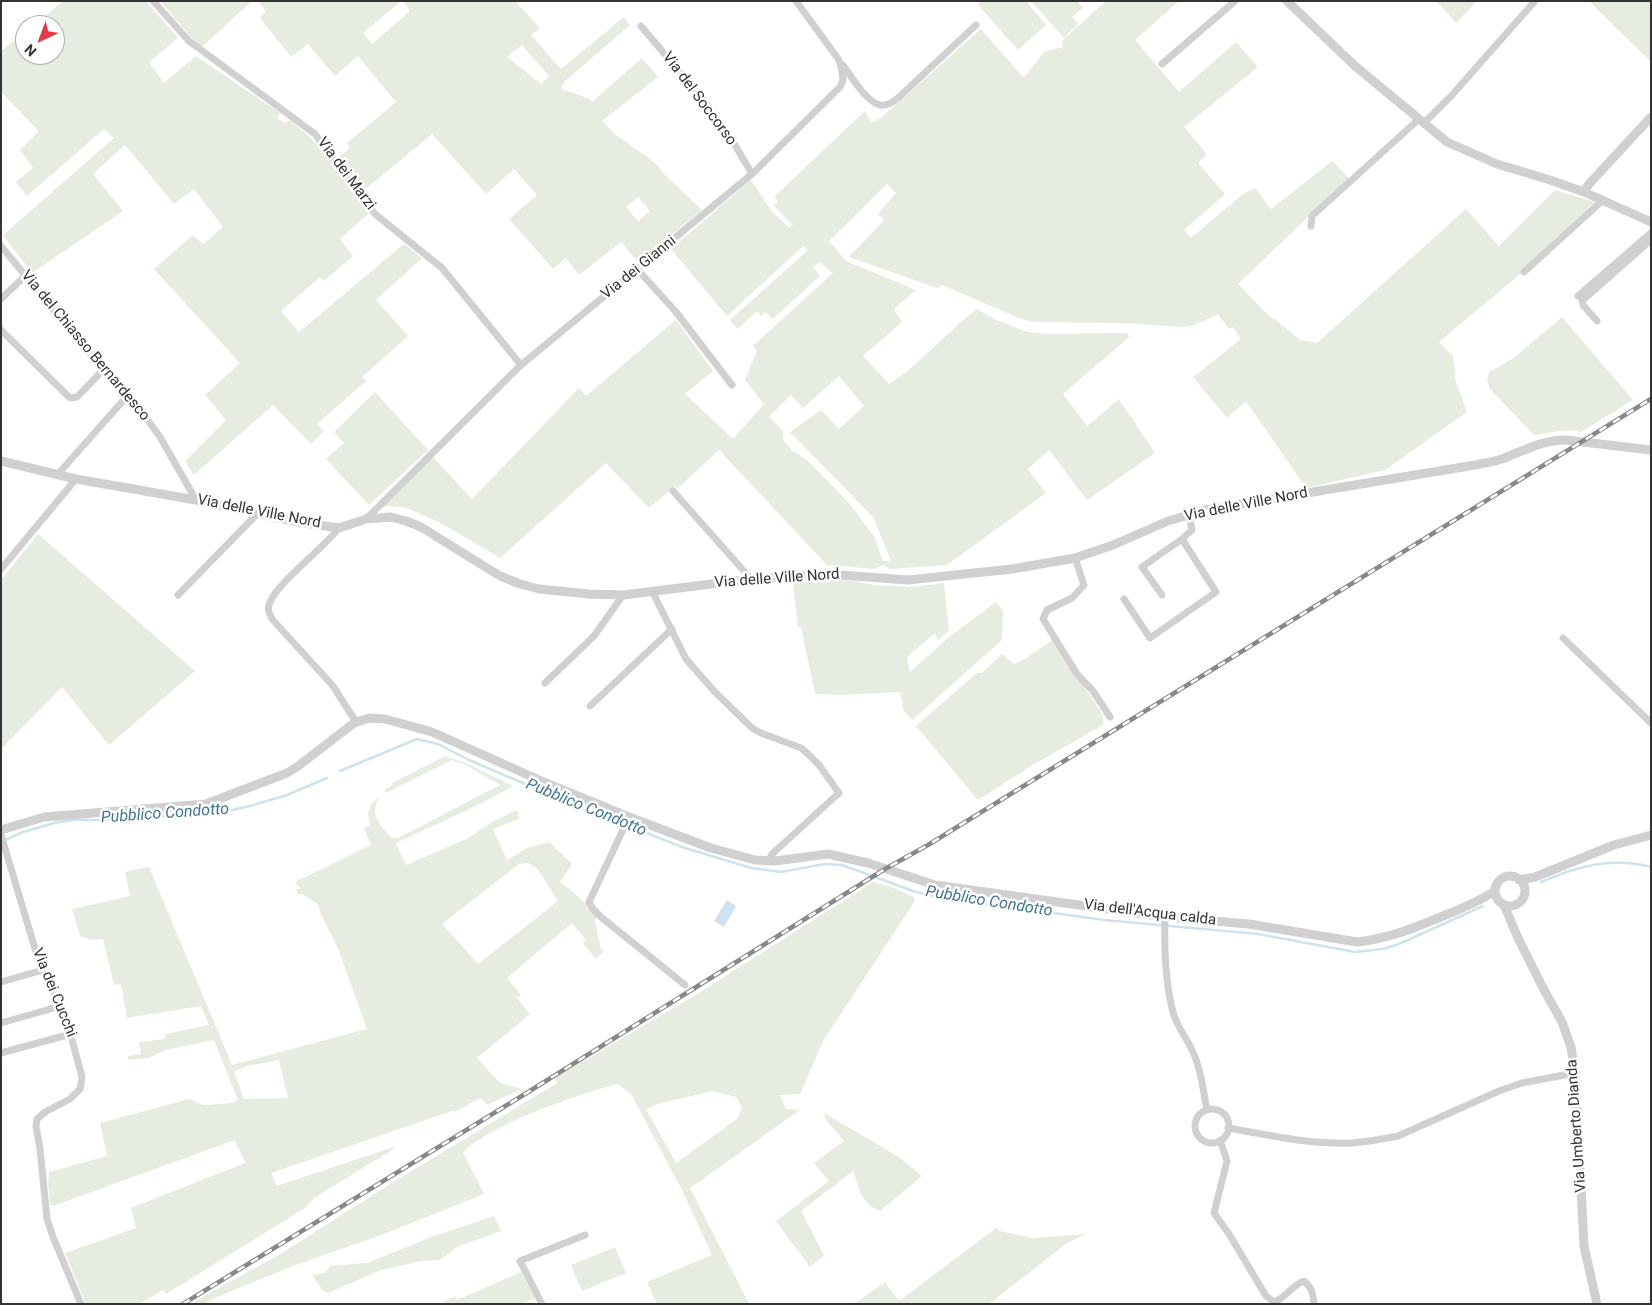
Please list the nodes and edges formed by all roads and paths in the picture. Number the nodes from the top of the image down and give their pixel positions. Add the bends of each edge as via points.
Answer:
1 (153, 1) edge
2 (796, 1) edge
3 (1235, 1) edge
4 (1287, 1) edge
5 (1535, 1) edge
6 (976, 25) dead end
7 (641, 26) dead end
8 (839, 60) junction
9 (1162, 64) dead end
10 (1651, 118) edge
11 (1422, 121) junction
12 (752, 174) junction
13 (1584, 192) junction
14 (1602, 201) junction
15 (1651, 222) edge
16 (1311, 226) dead end
17 (1651, 233) edge
18 (1651, 240) edge
19 (1, 246) edge
20 (638, 270) junction
21 (1524, 272) dead end
22 (26, 275) junction
23 (1578, 296) dead end
24 (1, 299) edge
25 (1597, 321) dead end
26 (1, 330) edge
27 (521, 365) junction
28 (105, 368) junction
29 (732, 385) dead end
30 (129, 394) junction
31 (1651, 450) edge
32 (1, 461) edge
33 (58, 474) junction
34 (76, 479) junction
35 (674, 491) dead end
36 (196, 500) junction
37 (258, 513) junction
38 (1189, 515) junction
39 (366, 519) junction
40 (339, 528) junction
41 (1182, 539) junction
42 (1075, 558) junction
43 (1, 569) edge
44 (752, 579) junction
45 (652, 591) junction
46 (178, 595) dead end
47 (623, 595) junction
48 (1162, 595) dead end
49 (1124, 599) dead end
50 (672, 628) junction
51 (1563, 638) dead end
52 (545, 683) dead end
53 (590, 706) dead end
54 (1110, 717) dead end
55 (356, 722) junction
56 (1651, 722) edge
57 (628, 820) junction
58 (1, 830) edge
59 (1, 835) edge
60 (1651, 835) edge
61 (770, 860) junction
62 (1535, 877) junction
63 (1519, 880) junction
64 (1495, 891) junction
65 (1524, 892) junction
66 (1480, 901) junction
67 (1502, 904) junction
68 (1517, 904) junction
69 (1165, 919) junction
70 (1512, 923) junction
71 (43, 970) junction
72 (1, 982) edge
73 (684, 985) dead end
74 (60, 1006) junction
75 (1, 1023) edge
76 (71, 1034) junction
77 (1, 1053) edge
78 (1575, 1074) junction
79 (1207, 1110) junction
80 (1228, 1128) junction
81 (1220, 1140) junction
82 (585, 1235) dead end
83 (1592, 1281) junction
84 (81, 1304) edge
85 (542, 1304) edge
86 (1314, 1304) edge
87 (1597, 1304) edge
88 (1603, 1304) edge

1 - 27 street, Via dei Marzi via 189,41 315,134 375,214 442,268
2 - 8 street
3 - 9 street
4 - 11 street via 1355,66
5 - 11 street via 1452,95
6 - 8 street via 890,104 874,102
7 - 12 street, Via del Soccorso via 706,103
8 - 12 street, Via dei Gianni via 843,80 840,87
10 - 13 street
11 - 13 street via 1447,142 1497,164
11 - 16 street via 1312,216
12 - 20 street, Via dei Gianni
13 - 14 street
14 - 15 street
14 - 21 street
17 - 23 street
18 - 25 street via 1582,301
19 - 22 street, Via del Chiasso Bernardesco
20 - 27 street, Via dei Gianni
20 - 29 street via 676,312
22 - 24 street
22 - 28 street, Via del Chiasso Bernardesco
26 - 28 street via 70,398 76,398
27 - 39 street, Via dei Gianni
28 - 30 street, Via del Chiasso Bernardesco
30 - 33 street
30 - 36 street, Via del Chiasso Bernardesco via 160,437
31 - 38 street, Via delle Ville Nord via 1552,440 1500,460
32 - 33 street, Via delle Ville Nord
33 - 34 street, Via delle Ville Nord
34 - 36 street, Via delle Ville Nord
34 - 43 street
35 - 44 street
36 - 37 street, Via delle Ville Nord
37 - 40 street, Via delle Ville Nord
37 - 46 street
38 - 41 street via 1192,530
38 - 42 street, Via delle Ville Nord
39 - 40 street, Via delle Ville Nord
39 - 47 street, Via delle Ville Nord via 391,517 422,527 500,576 520,584 572,593
40 - 55 street via 281,586 269,602 268,609 272,619 333,686
41 - 48 street via 1142,567
41 - 49 street via 1216,592 1150,638
42 - 44 street, Via delle Ville Nord via 1012,569 908,580 827,574
42 - 54 street via 1084,585 1072,598 1047,610 1043,619
44 - 45 street, Via delle Ville Nord
45 - 47 street, Via delle Ville Nord
45 - 50 street
47 - 52 street via 594,636
50 - 53 street
50 - 61 street via 686,659 714,692 752,728 801,748 839,793 772,854
51 - 56 street
55 - 57 street, Via dell'Acqua calda via 369,718 385,719 432,732
55 - 58 street, Via dell'Acqua calda via 287,773 206,804 44,817
57 - 61 street, Via dell'Acqua calda via 711,848 755,860
57 - 73 street via 589,902 601,917
59 - 71 street, Via dei Cucchi
60 - 62 street via 1614,845
61 - 69 street, Via dell'Acqua calda via 828,854 935,885
62 - 63 street
62 - 65 street
63 - 64 street via 1504,877
63 - 65 street
64 - 66 street, Via dell'Acqua calda
64 - 67 street
65 - 68 street
66 - 67 street, Via dell'Acqua calda
66 - 69 street, Via dell'Acqua calda via 1411,929 1357,942 1249,924
67 - 68 street
67 - 70 street, Via Umberto Dianda
68 - 70 street
69 - 79 street via 1164,956 1173,1013 1192,1050
70 - 78 street, Via Umberto Dianda via 1542,988 1562,1022 1571,1047
71 - 72 street
71 - 74 street, Via dei Cucchi
74 - 75 street
74 - 76 street, Via dei Cucchi
76 - 77 street
76 - 84 street, Via dei Cucchi via 82,1076 80,1088 70,1099 45,1112 37,1119 36,1126 47,1219
78 - 80 street via 1522,1083 1398,1136 1381,1139 1333,1143
78 - 83 street, Via Umberto Dianda via 1584,1246
79 - 80 street via 1223,1113
79 - 81 street via 1195,1121 1196,1132 1203,1141 1215,1143
80 - 81 street
81 - 86 street via 1227,1160 1214,1214 1266,1296 1274,1302 1282,1299 1304,1281 1313,1292
82 - 85 street via 520,1261
83 - 87 street, Via Umberto Dianda
83 - 88 street, Via Umberto Dianda

